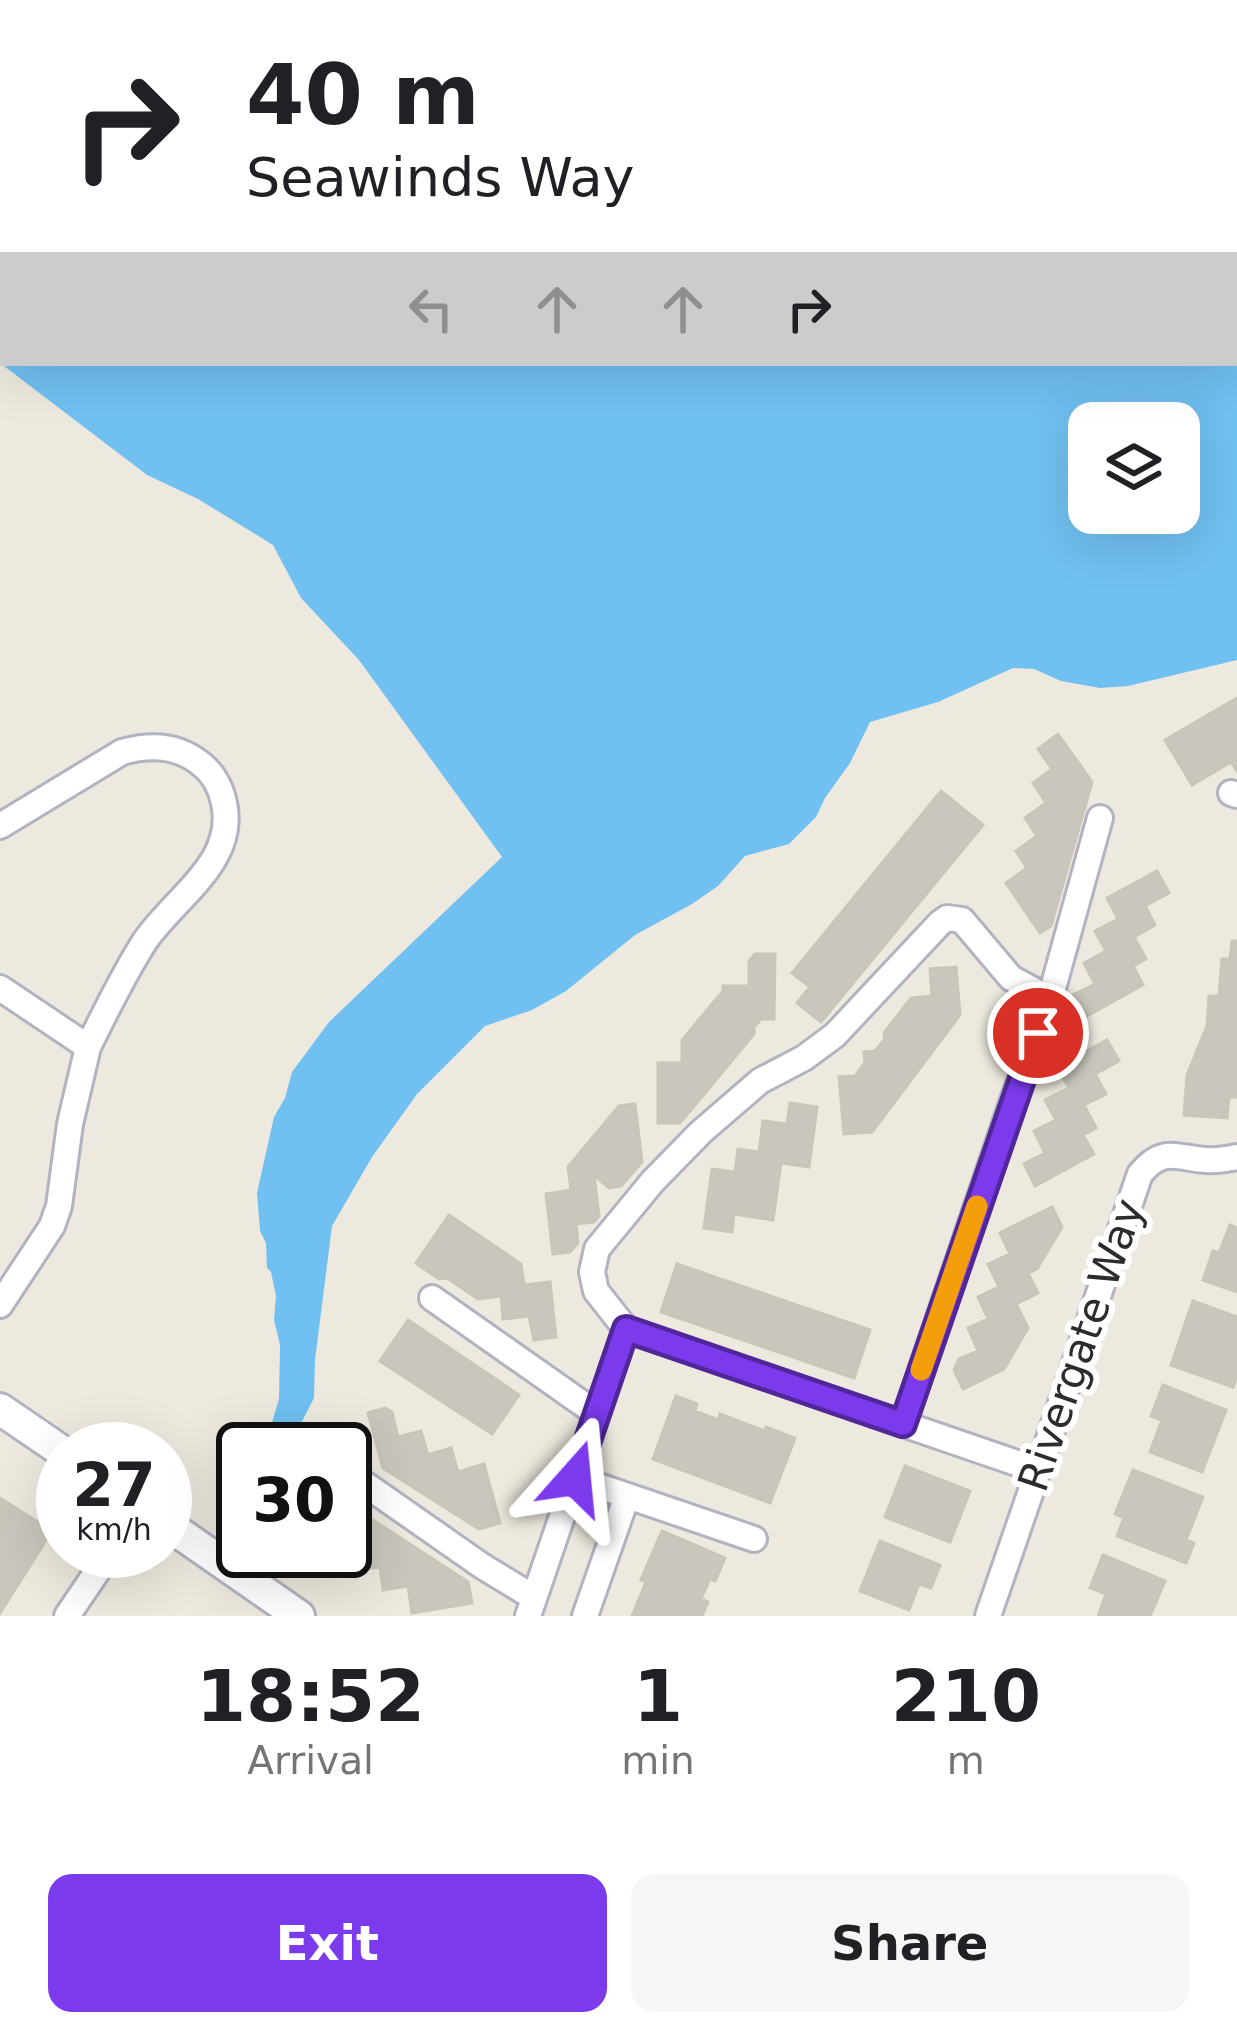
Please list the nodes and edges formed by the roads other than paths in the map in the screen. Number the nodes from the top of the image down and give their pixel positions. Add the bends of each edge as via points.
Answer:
1 (1100, 818) dead end
2 (0, 826) edge
3 (0, 988) edge
4 (1050, 999) junction
5 (88, 1047) junction
6 (1237, 1157) edge
7 (432, 1298) dead end
8 (0, 1305) edge
9 (626, 1329) junction
10 (0, 1408) edge
11 (597, 1414) junction
12 (903, 1424) junction
13 (36, 1433) edge
14 (1037, 1470) junction
15 (575, 1478) junction
16 (372, 1489) edge
17 (627, 1496) junction
18 (754, 1539) dead end
19 (192, 1546) edge
20 (93, 1578) edge
21 (261, 1606) edge
22 (531, 1606) edge
23 (67, 1616) edge
24 (298, 1616) edge
25 (585, 1616) edge
26 (988, 1616) edge

1 - 4 street
2 - 5 street via 141,747 179,751 200,763 224,798 227,821 215,861 147,938
3 - 5 street
4 - 9 street via 1011,978 962,920 940,923 835,1035 760,1081 701,1132 597,1250 596,1291
4 - 12 street
5 - 8 street via 59,1206
6 - 14 street, Rivergate Way via 1162,1156 1140,1174
7 - 11 street
9 - 11 street
9 - 12 street
10 - 13 street
11 - 15 street
12 - 14 street
14 - 26 street, Rivergate Way
15 - 17 street
15 - 22 street
16 - 22 street
17 - 18 street
17 - 25 street
19 - 21 street
20 - 23 street
21 - 24 street

